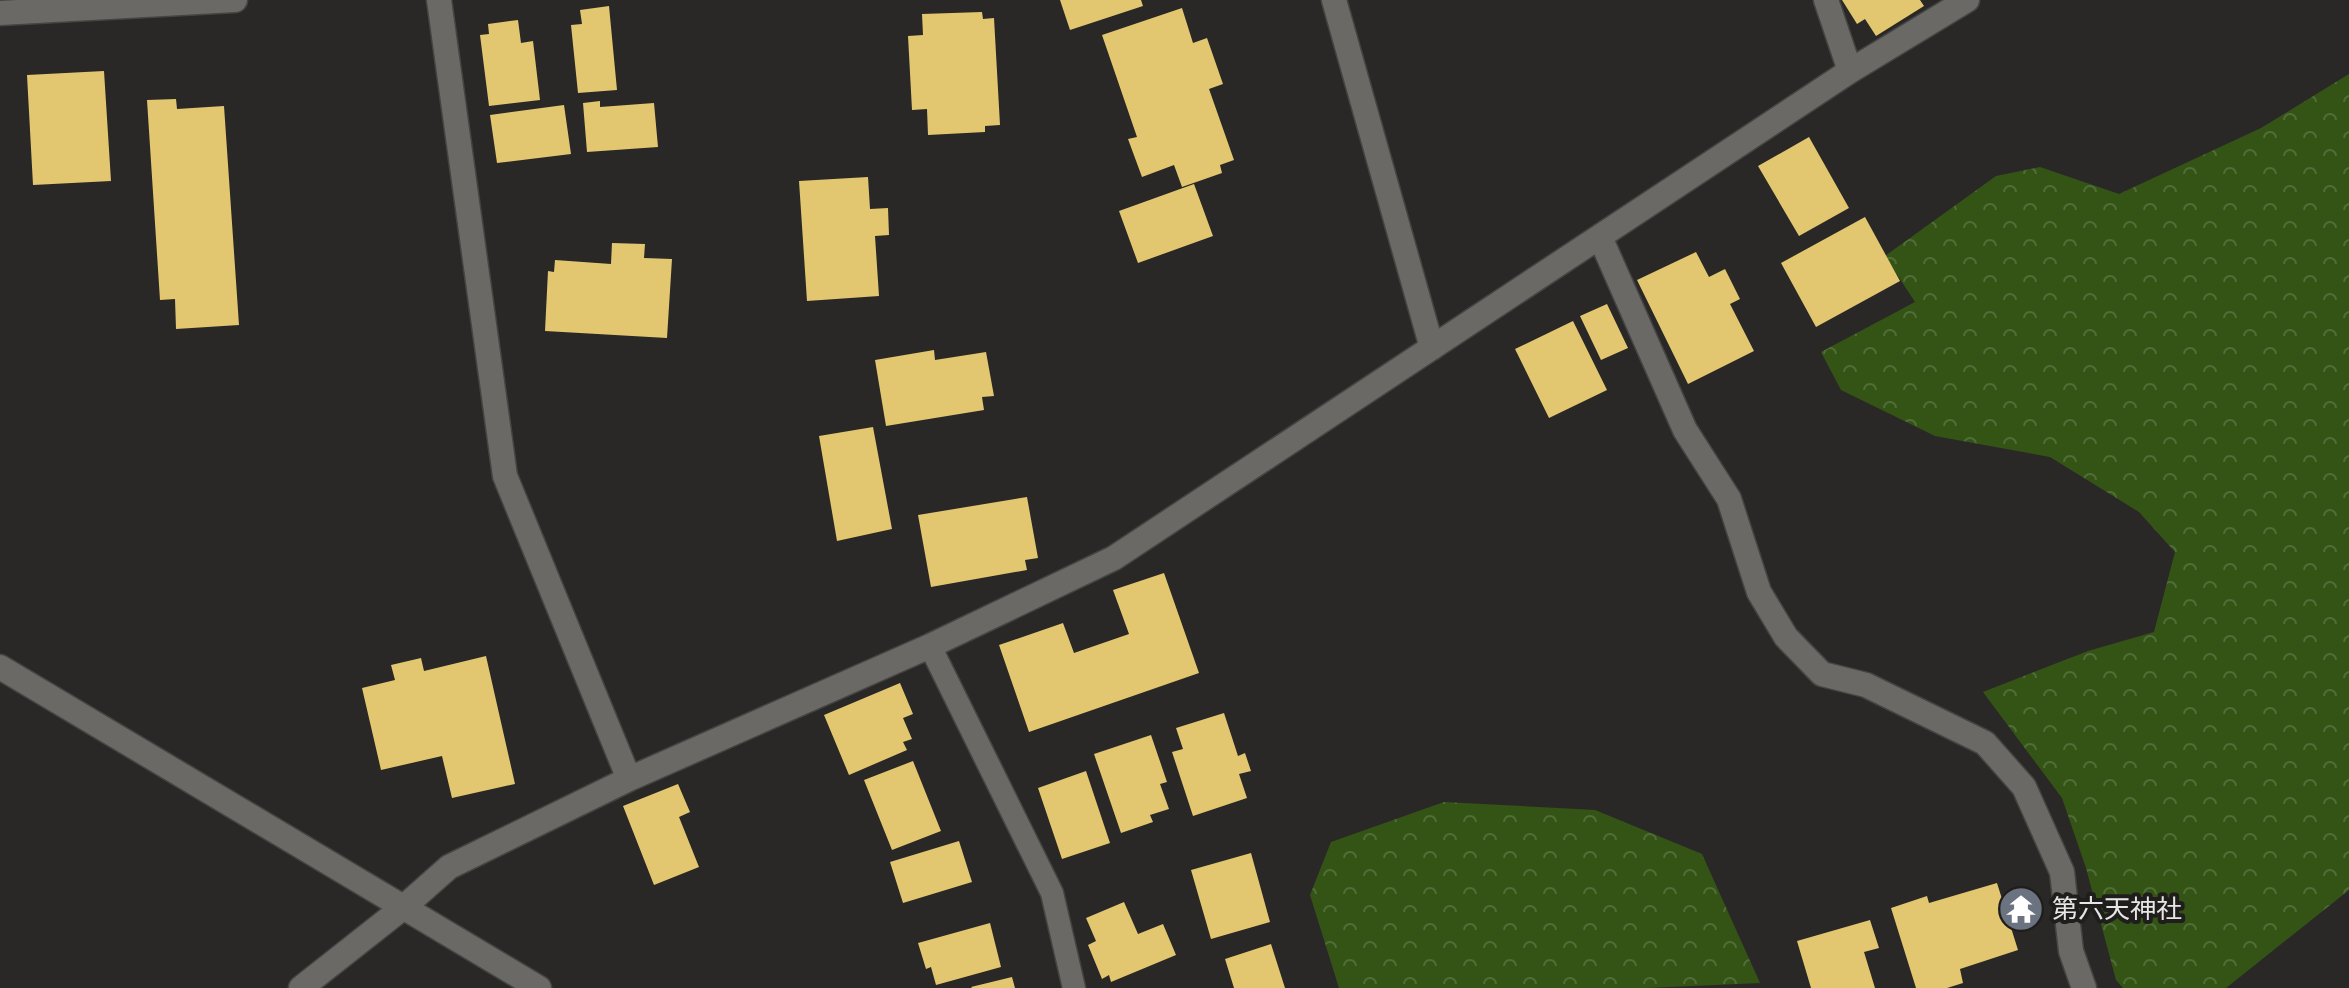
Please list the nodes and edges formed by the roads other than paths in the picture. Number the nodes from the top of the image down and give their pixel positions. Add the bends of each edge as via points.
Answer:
1 (235, 0) edge
2 (439, 0) edge
3 (1334, 0) edge
4 (1826, 0) edge
5 (1967, 0) edge
6 (4, 8) edge
7 (1850, 71) junction
8 (1600, 237) junction
9 (1432, 348) junction
10 (930, 646) junction
11 (0, 667) edge
12 (629, 779) junction
13 (405, 906) junction
14 (308, 985) edge
15 (539, 988) edge
16 (1074, 988) edge
17 (2084, 988) edge

1 - 6 street
2 - 12 street via 505,476
3 - 9 street
4 - 7 street
5 - 7 street
7 - 8 street
8 - 9 street
8 - 17 street via 1685,430 1729,499 1759,592 1786,637 1822,674 1866,685 1985,743 2024,787 2062,872 2071,951
9 - 10 street via 1114,558
10 - 12 street
10 - 16 lane via 1052,893
11 - 13 street
12 - 13 street via 449,867
13 - 14 street
13 - 15 street

